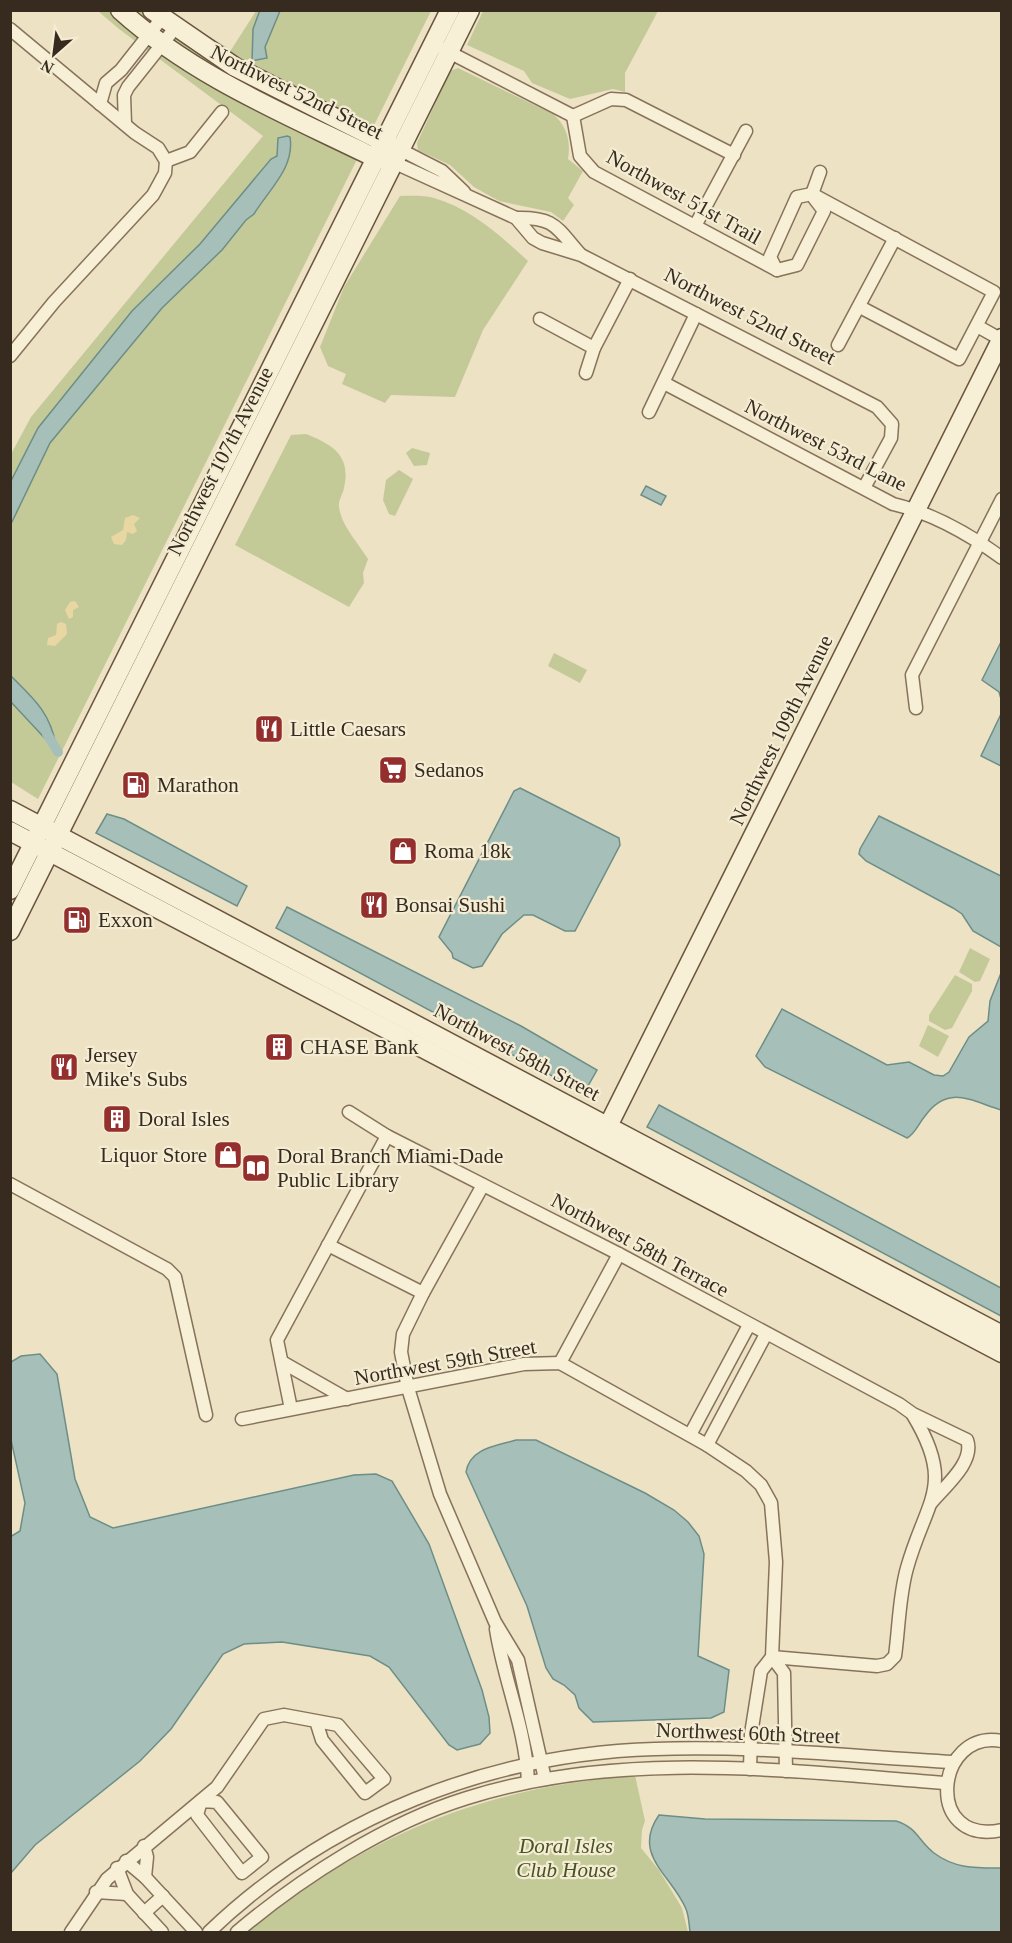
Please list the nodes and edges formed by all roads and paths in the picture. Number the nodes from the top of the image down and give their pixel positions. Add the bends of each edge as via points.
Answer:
1 (120, 10) edge
2 (450, 10) edge
3 (471, 10) edge
4 (163, 19) edge
5 (10, 29) edge
6 (156, 39) junction
7 (433, 44) junction
8 (450, 52) junction
9 (111, 80) junction
10 (77, 84) junction
11 (126, 91) junction
12 (100, 104) junction
13 (222, 112) dead end
14 (573, 116) junction
15 (125, 124) junction
16 (746, 131) dead end
17 (389, 153) junction
18 (734, 155) junction
19 (166, 167) junction
20 (820, 172) dead end
21 (812, 194) junction
22 (516, 218) junction
23 (695, 226) junction
24 (560, 230) junction
25 (895, 238) junction
26 (550, 247) junction
27 (581, 255) junction
28 (777, 270) junction
29 (630, 279) junction
30 (860, 307) junction
31 (696, 314) junction
32 (540, 319) dead end
33 (977, 326) junction
34 (1001, 339) edge
35 (838, 345) dead end
36 (594, 348) junction
37 (10, 356) edge
38 (586, 373) dead end
39 (664, 383) junction
40 (649, 412) dead end
41 (864, 488) junction
42 (1002, 499) edge
43 (916, 509) junction
44 (979, 542) junction
45 (1002, 558) edge
46 (916, 708) dead end
47 (10, 810) edge
48 (10, 831) edge
49 (46, 840) junction
50 (10, 890) edge
51 (10, 931) edge
52 (349, 1112) dead end
53 (605, 1133) junction
54 (387, 1136) junction
55 (10, 1184) edge
56 (483, 1185) junction
57 (328, 1245) junction
58 (619, 1254) junction
59 (423, 1293) junction
60 (749, 1325) junction
61 (766, 1334) junction
62 (1002, 1335) edge
63 (1002, 1353) edge
64 (282, 1362) junction
65 (560, 1363) junction
66 (408, 1388) junction
67 (347, 1399) junction
68 (291, 1409) junction
69 (913, 1414) junction
70 (206, 1415) dead end
71 (242, 1419) dead end
72 (690, 1435) junction
73 (707, 1445) junction
74 (931, 1503) junction
75 (495, 1622) junction
76 (772, 1657) junction
77 (316, 1721) junction
78 (1002, 1741) edge
79 (750, 1751) junction
80 (787, 1753) junction
81 (542, 1761) junction
82 (954, 1762) junction
83 (527, 1764) junction
84 (750, 1769) junction
85 (786, 1771) junction
86 (545, 1779) junction
87 (528, 1782) junction
88 (946, 1783) junction
89 (201, 1801) junction
90 (1002, 1830) edge
91 (144, 1846) junction
92 (122, 1864) junction
93 (145, 1877) junction
94 (96, 1892) junction
95 (127, 1894) junction
96 (163, 1896) junction
97 (144, 1913) junction
98 (71, 1932) edge
99 (162, 1932) edge
100 (196, 1932) edge
101 (208, 1932) edge
102 (237, 1932) edge

1 - 6 street, Northwest 52nd Street
2 - 7 street, Northwest 107th Avenue
3 - 8 street, Northwest 107th Avenue
4 - 6 street
4 - 17 street, Northwest 52nd Street via 235,67
5 - 10 street
6 - 9 street
6 - 11 street
6 - 17 street, Northwest 52nd Street via 222,82
7 - 8 street
7 - 17 street, Northwest 107th Avenue
8 - 14 street
8 - 17 street, Northwest 107th Avenue
9 - 10 street
9 - 11 street
9 - 12 street
10 - 12 street
11 - 12 street via 109,103
11 - 15 street
12 - 15 street
13 - 19 street via 190,152
14 - 18 street via 611,99 626,100
14 - 23 street, Northwest 51st Trail via 580,156 594,172
15 - 19 street via 158,148
16 - 18 street
17 - 22 street, Northwest 52nd Street via 442,171 465,193
17 - 49 street, Northwest 107th Avenue
18 - 23 street
19 - 37 street via 153,195
20 - 21 street
21 - 25 street
21 - 28 street via 797,197 770,257
21 - 28 street via 824,211 797,265
22 - 24 street, Northwest 52nd Street via 546,220
22 - 26 street, Northwest 52nd Street via 533,238
23 - 28 street, Northwest 51st Trail
24 - 26 street
24 - 27 street, Northwest 52nd Street
25 - 30 street
25 - 33 street via 994,292
26 - 27 street, Northwest 52nd Street
27 - 29 street, Northwest 52nd Street
29 - 31 street, Northwest 52nd Street
29 - 36 street
30 - 33 street via 959,359
30 - 35 street
31 - 39 street
31 - 41 street, Northwest 52nd Street via 876,407 892,424 891,438
32 - 36 street
33 - 34 street, Northwest 109th Avenue
34 - 43 street, Northwest 109th Avenue
36 - 38 street
39 - 40 street
39 - 41 street, Northwest 53rd Lane
41 - 43 street, Northwest 53rd Lane via 893,504
42 - 44 street
43 - 44 street, Northwest 53rd Lane
43 - 53 street, Northwest 109th Avenue
44 - 45 street, Northwest 53rd Lane
44 - 46 street via 912,675
47 - 49 street, Northwest 58th Street
48 - 49 street, Northwest 58th Street
49 - 50 street, Northwest 107th Avenue
49 - 51 street, Northwest 107th Avenue
49 - 53 street, Northwest 58th Street
52 - 54 street, Northwest 58th Terrace
53 - 62 street, Northwest 58th Street
53 - 63 street, Northwest 58th Street
54 - 56 street, Northwest 58th Terrace
54 - 57 street
55 - 70 street via 175,1276
56 - 58 street, Northwest 58th Terrace
56 - 59 street
57 - 59 street
57 - 64 street via 277,1340
58 - 60 street, Northwest 58th Terrace
58 - 65 street
59 - 66 street via 403,1334 401,1352
60 - 61 street, Northwest 58th Terrace
60 - 72 street
61 - 69 street, Northwest 58th Terrace
61 - 73 street
64 - 67 street
64 - 68 street
65 - 66 street, Northwest 59th Street via 524,1364
65 - 72 street, Northwest 59th Street
66 - 67 street, Northwest 59th Street
66 - 75 street via 440,1494
67 - 68 street, Northwest 59th Street
68 - 71 street, Northwest 59th Street
69 - 74 street via 934,1459 936,1481
69 - 74 street, Northwest 58th Terrace via 967,1440 970,1449 967,1460
72 - 73 street, Northwest 59th Street
73 - 76 street, Northwest 59th Street via 746,1470 771,1503 776,1562
74 - 76 street via 906,1570 895,1656 887,1664
75 - 81 street via 518,1660
75 - 83 street via 502,1667 516,1709
76 - 79 street via 761,1671
76 - 80 street via 784,1673
77 - 77 street via 322,1740 365,1793 384,1779 342,1728
77 - 89 street via 284,1716 264,1719 226,1775
78 - 82 street via 975,1744
79 - 80 street, Northwest 60th Street
79 - 81 street, Northwest 60th Street via 654,1749
79 - 84 street
80 - 82 street, Northwest 60th Street
80 - 85 street
81 - 83 street, Northwest 60th Street
81 - 86 street
82 - 88 street
83 - 87 street
83 - 101 street, Northwest 60th Street via 430,1792 352,1829 288,1868
84 - 85 street, Northwest 60th Street
84 - 86 street, Northwest 60th Street via 649,1768
85 - 88 street, Northwest 60th Street
86 - 87 street, Northwest 60th Street
87 - 102 street, Northwest 60th Street via 466,1798 399,1828 310,1876
88 - 90 street via 949,1806 957,1820 976,1832
89 - 89 street via 197,1815 242,1873 262,1857 217,1802
89 - 91 street
91 - 92 street
91 - 93 street
92 - 93 street
92 - 94 street
92 - 95 street
93 - 96 street
94 - 95 street
94 - 98 street
95 - 97 street
96 - 97 street
96 - 100 street
97 - 99 street

